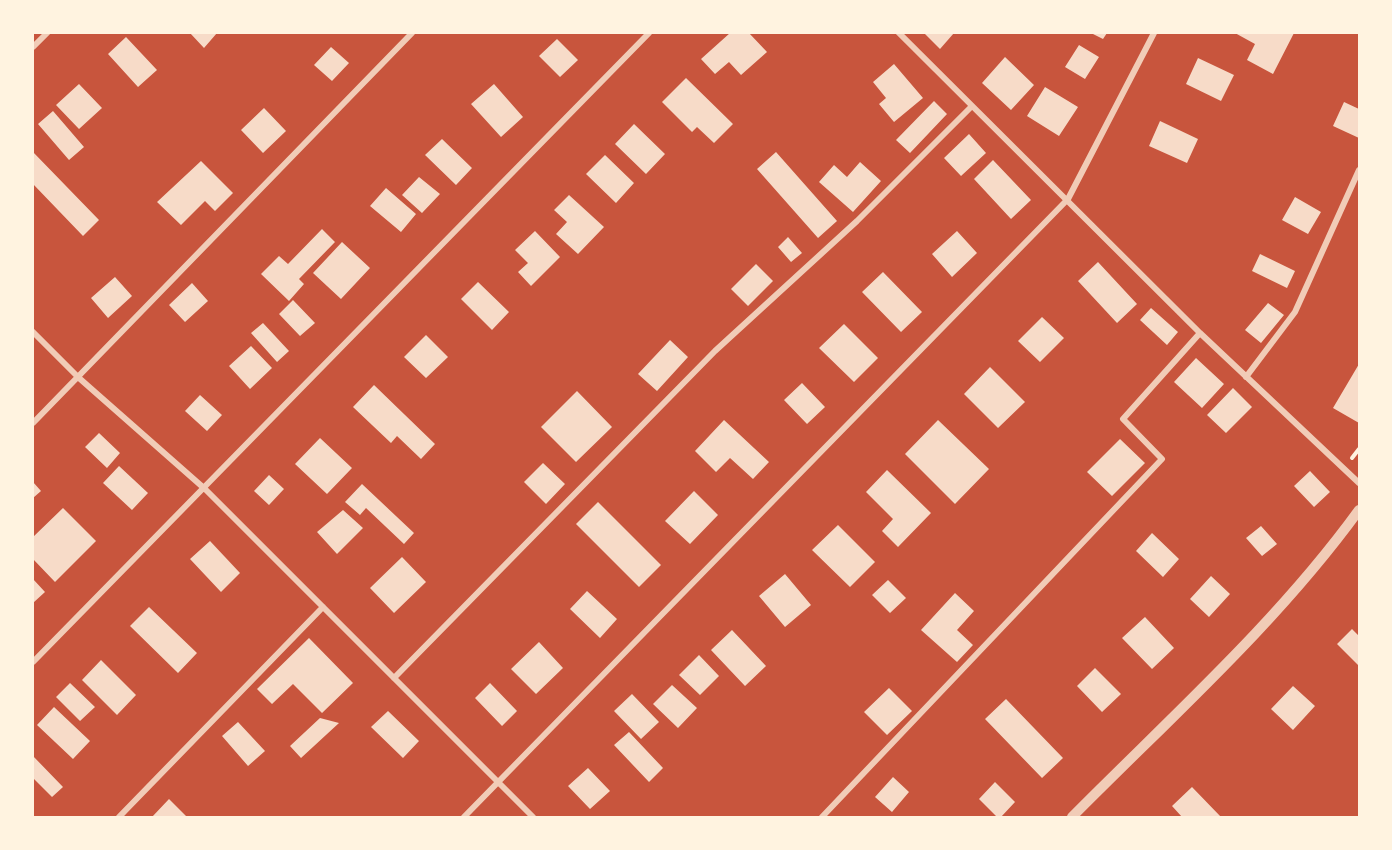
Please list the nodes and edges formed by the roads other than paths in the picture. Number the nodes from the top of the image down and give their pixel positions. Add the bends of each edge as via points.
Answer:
1 (47, 33) edge
2 (412, 33) edge
3 (649, 33) edge
4 (899, 33) edge
5 (1154, 33) edge
6 (33, 47) edge
7 (971, 107) junction
8 (1359, 170) edge
9 (1068, 199) junction
10 (33, 332) edge
11 (1200, 333) junction
12 (1246, 377) junction
13 (79, 378) junction
14 (33, 423) edge
15 (1359, 483) edge
16 (204, 489) junction
17 (1359, 510) edge
18 (323, 607) junction
19 (33, 662) edge
20 (394, 678) junction
21 (500, 783) junction
22 (119, 817) edge
23 (464, 817) edge
24 (533, 817) edge
25 (822, 817) edge
26 (1072, 817) edge

1 - 6 street
2 - 13 street
3 - 16 street
4 - 7 street
5 - 9 street
7 - 9 street
7 - 20 street via 716,351
8 - 12 street via 1295,312
9 - 11 street
9 - 21 street
10 - 13 street
11 - 12 street
11 - 25 street via 1123,419 1162,459
12 - 15 street
13 - 14 street
13 - 16 street
16 - 18 street
16 - 19 street
17 - 26 street via 1330,550 1270,618
18 - 20 street
18 - 22 street
20 - 21 street
21 - 23 street
21 - 24 street

